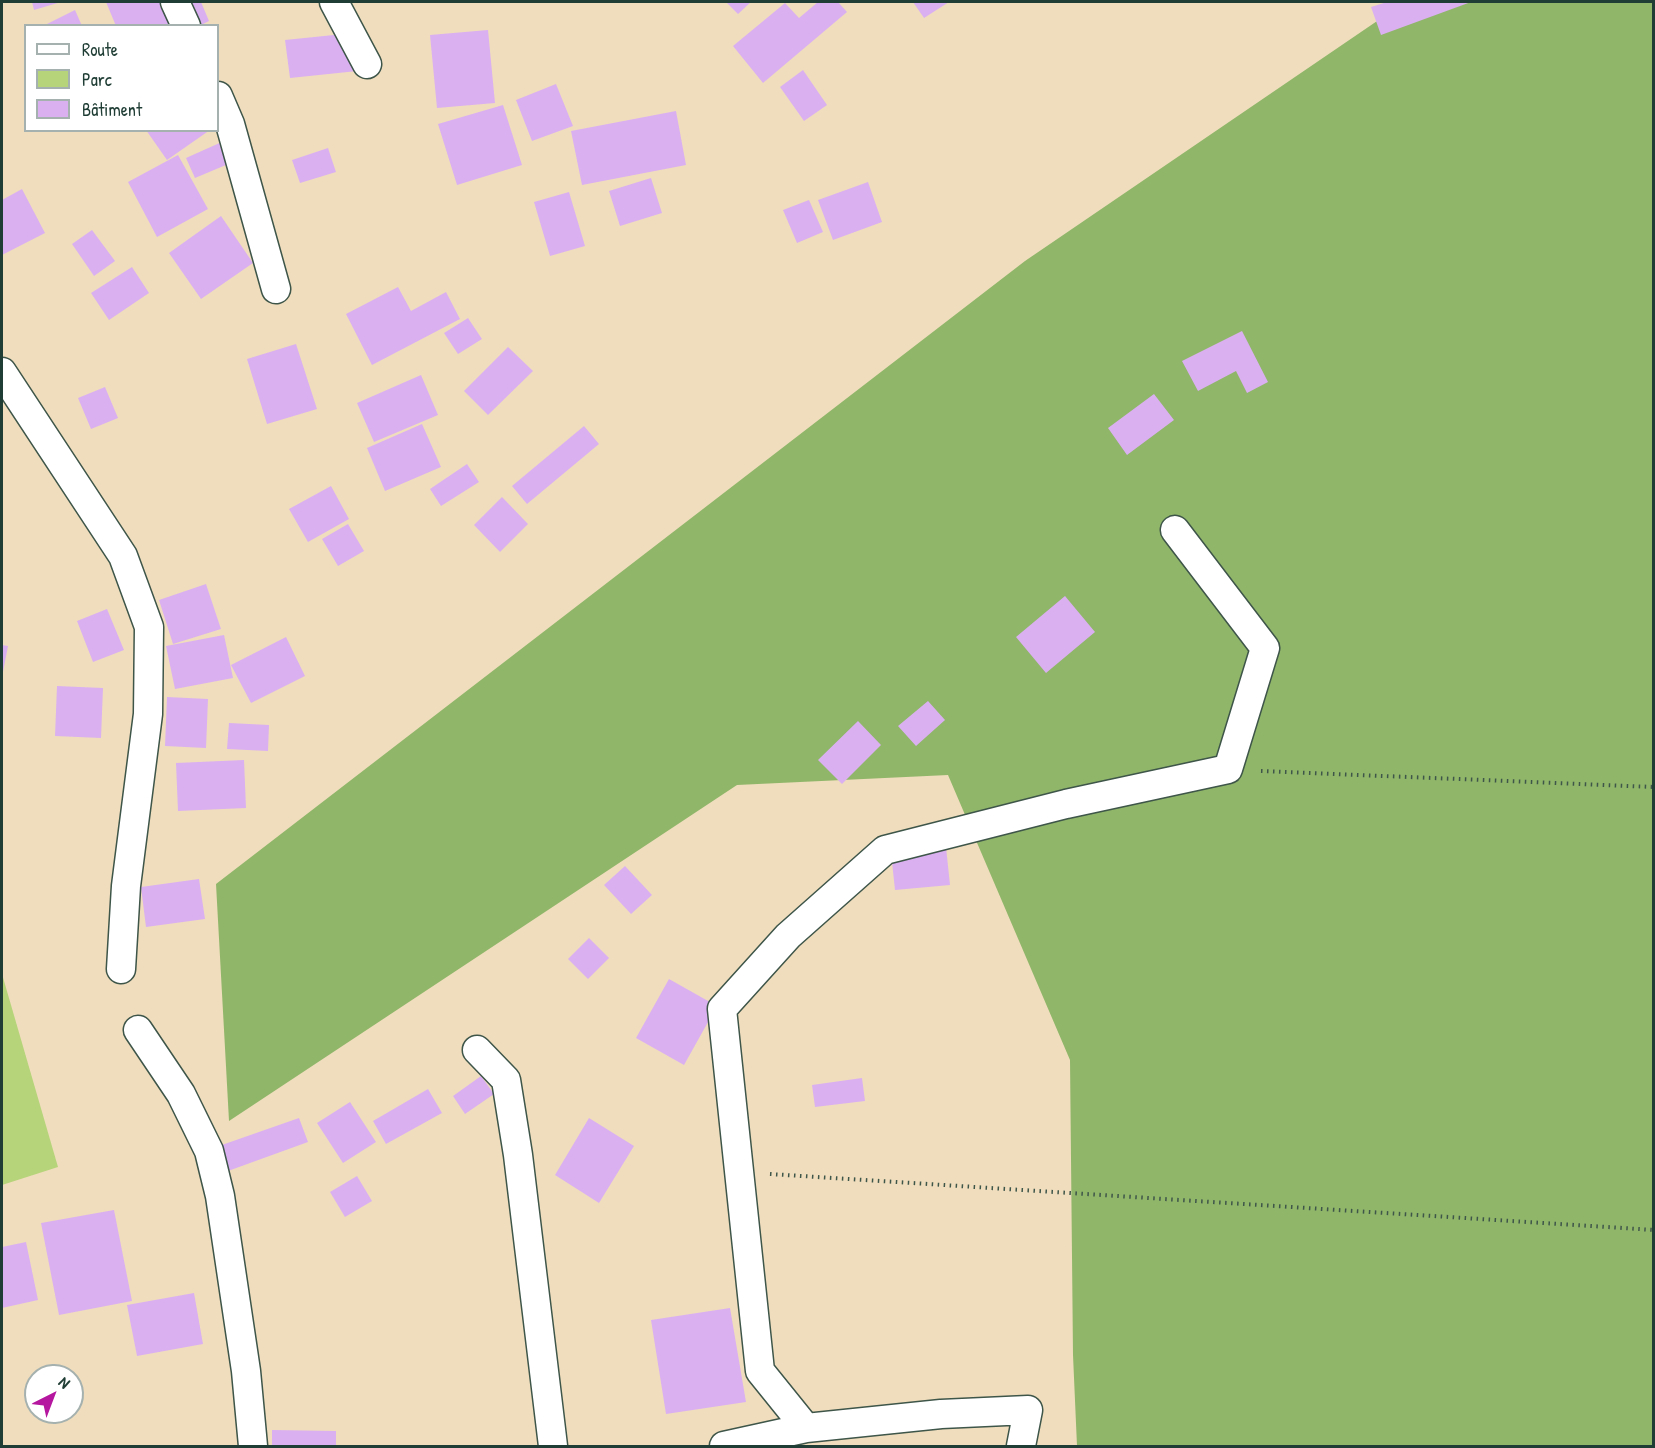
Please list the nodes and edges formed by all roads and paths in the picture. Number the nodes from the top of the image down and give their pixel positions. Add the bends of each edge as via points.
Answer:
1 (175, 2) edge
2 (334, 2) edge
3 (185, 24) edge
4 (367, 64) dead end
5 (219, 98) edge
6 (276, 289) dead end
7 (2, 372) edge
8 (1175, 530) dead end
9 (1228, 770) junction
10 (1653, 787) edge
11 (121, 969) dead end
12 (138, 1030) dead end
13 (477, 1050) dead end
14 (740, 1173) junction
15 (1653, 1230) edge
16 (806, 1428) junction
17 (253, 1446) edge
18 (553, 1446) edge
19 (724, 1446) edge
20 (1021, 1446) edge

1 - 3 street
2 - 4 street
5 - 6 street via 230,124
7 - 11 street via 123,556 149,627 148,714 126,886
8 - 9 street via 1265,648
9 - 10 path
9 - 14 street via 1066,804 885,850 788,936 722,1009
12 - 17 street via 181,1094 209,1151 222,1208
13 - 18 street via 506,1080
14 - 15 path
14 - 16 street via 760,1371
16 - 19 street
16 - 20 street via 941,1414 1028,1410

